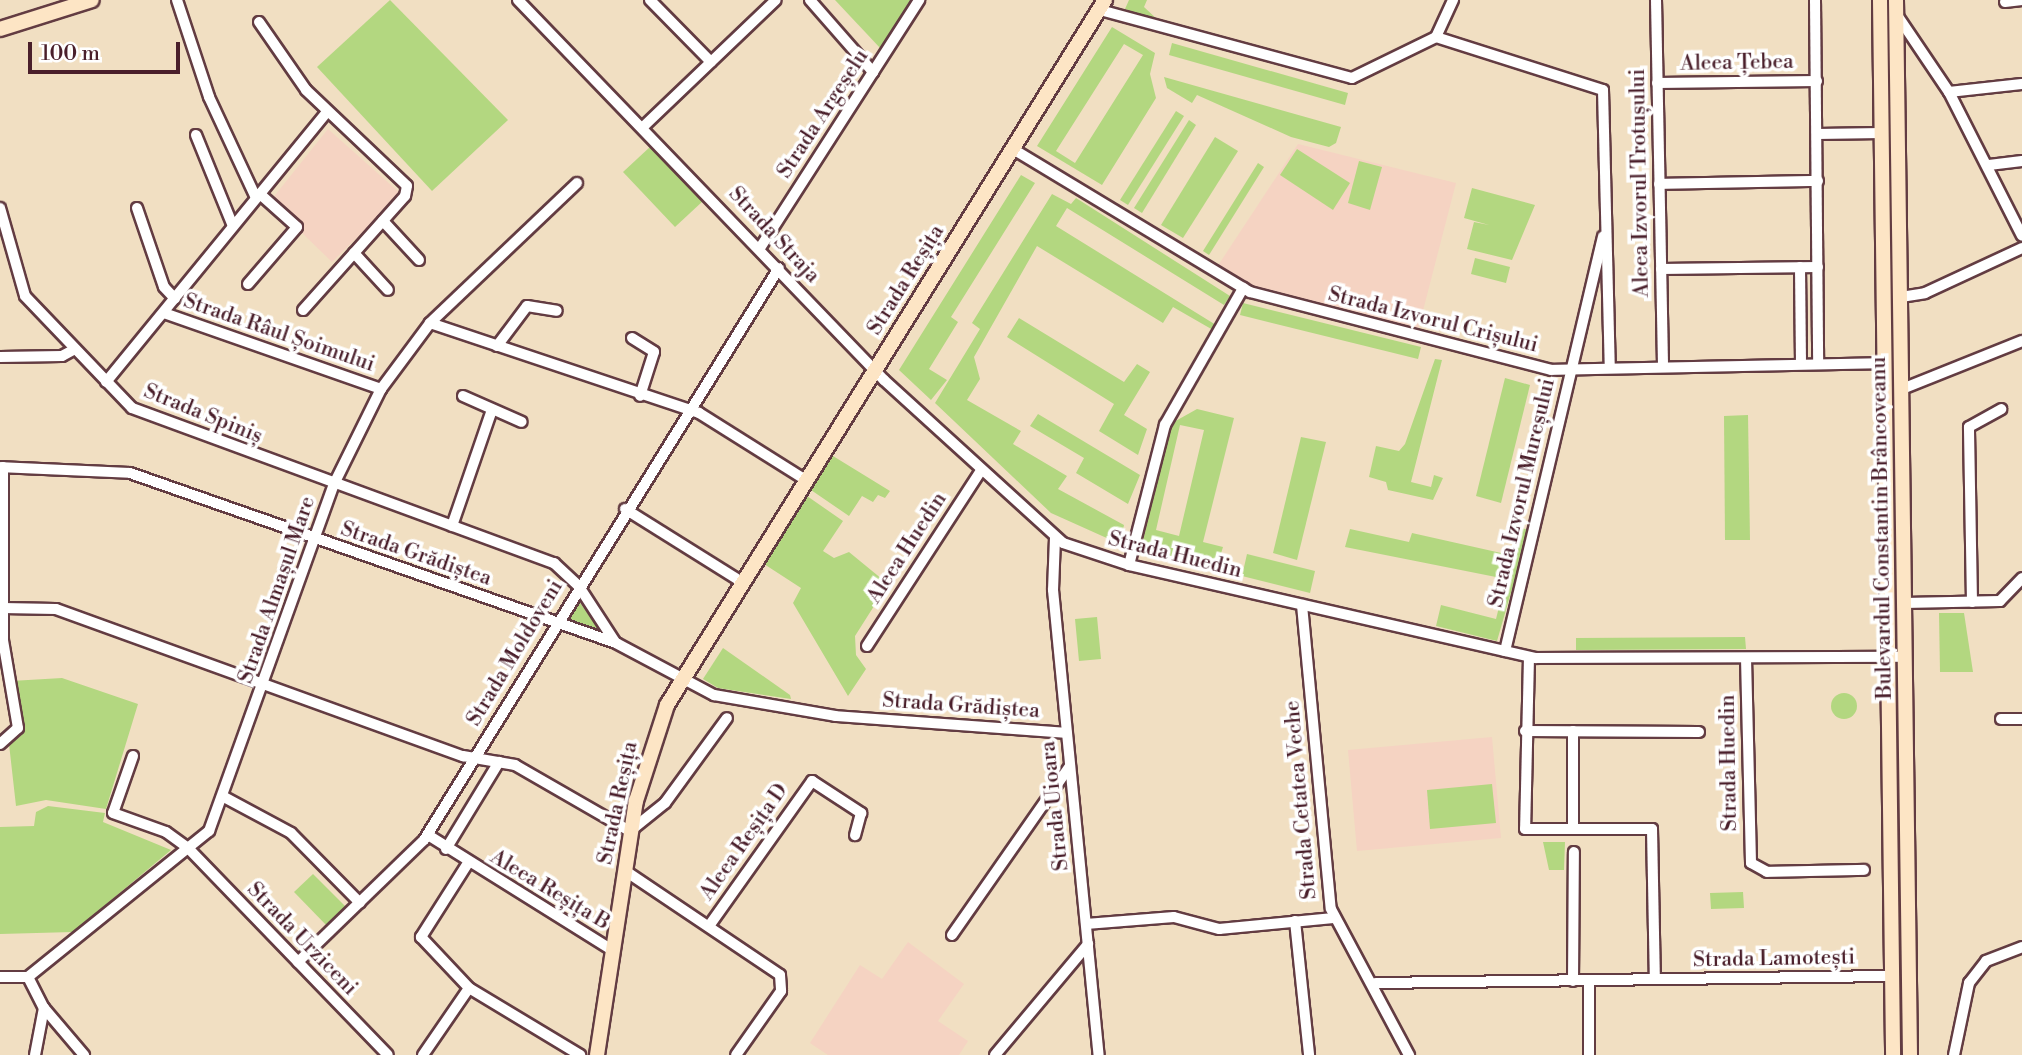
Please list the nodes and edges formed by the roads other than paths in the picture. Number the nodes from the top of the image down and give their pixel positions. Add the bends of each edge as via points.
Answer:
1 (92, 0) edge
2 (177, 0) edge
3 (518, 0) edge
4 (650, 0) edge
5 (776, 0) edge
6 (810, 0) edge
7 (919, 0) edge
8 (1453, 0) edge
9 (1656, 0) edge
10 (1815, 0) edge
11 (1880, 0) edge
12 (2022, 0) edge
13 (2005, 2) dead end
14 (1103, 5) edge
15 (1896, 7) edge
16 (259, 22) dead end
17 (0, 29) edge
18 (1436, 37) junction
19 (711, 62) junction
20 (873, 72) junction
21 (1817, 81) junction
22 (1657, 83) junction
23 (2022, 83) edge
24 (1949, 92) junction
25 (327, 112) junction
26 (644, 125) junction
27 (1882, 133) junction
28 (1817, 134) junction
29 (196, 135) dead end
30 (1013, 149) junction
31 (2022, 161) edge
32 (1989, 165) junction
33 (1818, 181) junction
34 (576, 183) dead end
35 (1659, 184) junction
36 (258, 196) junction
37 (0, 208) edge
38 (137, 208) dead end
39 (383, 221) junction
40 (1606, 222) junction
41 (233, 226) junction
42 (2022, 236) edge
43 (760, 248) junction
44 (2022, 248) edge
45 (354, 253) junction
46 (419, 260) dead end
47 (1800, 267) junction
48 (1818, 267) junction
49 (779, 268) junction
50 (1661, 269) junction
51 (248, 284) dead end
52 (1243, 288) junction
53 (388, 290) dead end
54 (1900, 297) junction
55 (175, 299) junction
56 (303, 310) dead end
57 (557, 311) dead end
58 (164, 313) junction
59 (430, 323) junction
60 (632, 338) dead end
61 (2022, 341) edge
62 (497, 346) junction
63 (75, 349) junction
64 (0, 357) edge
65 (1818, 363) junction
66 (1885, 363) junction
67 (1801, 364) junction
68 (1663, 365) junction
69 (1610, 368) junction
70 (874, 370) junction
71 (1571, 372) junction
72 (106, 382) junction
73 (381, 389) junction
74 (1902, 389) junction
75 (463, 396) dead end
76 (640, 396) junction
77 (2001, 409) dead end
78 (492, 410) junction
79 (688, 410) junction
80 (522, 422) dead end
81 (2, 467) edge
82 (980, 471) junction
83 (806, 480) junction
84 (334, 484) junction
85 (625, 509) junction
86 (452, 526) junction
87 (1055, 538) junction
88 (315, 539) junction
89 (1129, 565) junction
90 (2022, 578) edge
91 (742, 582) junction
92 (578, 585) junction
93 (1972, 602) junction
94 (1904, 603) junction
95 (1302, 605) junction
96 (3, 608) junction
97 (556, 622) junction
98 (615, 643) junction
99 (867, 646) dead end
100 (1504, 651) junction
101 (1529, 657) junction
102 (1746, 657) junction
103 (1889, 657) junction
104 (1905, 657) junction
105 (681, 680) junction
106 (265, 683) junction
107 (727, 718) dead end
108 (2001, 719) dead end
109 (2022, 719) edge
110 (1525, 731) junction
111 (1573, 731) junction
112 (1699, 732) dead end
113 (1066, 733) junction
114 (0, 744) edge
115 (133, 756) dead end
116 (473, 759) junction
117 (499, 762) junction
118 (1070, 765) junction
119 (224, 797) junction
120 (1573, 829) junction
121 (630, 831) junction
122 (428, 835) junction
123 (855, 835) dead end
124 (189, 849) junction
125 (446, 849) junction
126 (1574, 852) dead end
127 (467, 863) junction
128 (624, 870) junction
129 (1864, 870) dead end
130 (360, 904) junction
131 (1333, 918) junction
132 (1295, 922) junction
133 (1086, 924) junction
134 (709, 926) junction
135 (952, 935) dead end
136 (1088, 944) junction
137 (2022, 947) edge
138 (612, 950) junction
139 (298, 962) junction
140 (1892, 976) junction
141 (0, 977) edge
142 (27, 977) junction
143 (1655, 979) junction
144 (1573, 981) junction
145 (1589, 981) junction
146 (1376, 984) junction
147 (467, 986) junction
148 (44, 1008) junction
149 (35, 1055) edge
150 (84, 1055) edge
151 (388, 1055) edge
152 (423, 1055) edge
153 (580, 1055) edge
154 (597, 1055) edge
155 (736, 1055) edge
156 (995, 1055) edge
157 (1099, 1055) edge
158 (1309, 1055) edge
159 (1409, 1055) edge
160 (1589, 1055) edge
161 (1893, 1055) edge
162 (1910, 1055) edge
163 (1954, 1055) edge

1 - 17 main road
2 - 36 street via 209,97
3 - 26 street, Strada Straja
4 - 19 street
5 - 19 street
6 - 20 street
7 - 20 street, Strada Argeșelu
8 - 18 street
9 - 22 street, Aleea Izvorul Trotușului
10 - 21 street, Aleea Țebea
11 - 27 main road, Bulevardul Constantin Brâncoveanu
12 - 13 street
14 - 18 street via 1347,78
14 - 30 main road, Strada Reșița
15 - 24 street
15 - 54 main road, Bulevardul Constantin Brâncoveanu
16 - 25 street via 288,69
18 - 40 street, Strada Izvorul Mureșului via 1603,90
19 - 26 street
20 - 43 street, Strada Argeșelu
21 - 22 street, Aleea Țebea
21 - 28 street, Aleea Țebea
22 - 35 street, Aleea Izvorul Trotușului
23 - 24 street
24 - 32 street
25 - 36 street, Strada Râul Șoimului
25 - 39 street via 407,186
26 - 43 street, Strada Straja
27 - 28 street
27 - 66 main road, Bulevardul Constantin Brâncoveanu
28 - 33 street, Aleea Țebea
29 - 41 street
30 - 52 street, Strada Izvorul Crișului
30 - 70 main road, Strada Reșița
31 - 32 street
32 - 42 street
33 - 35 street
33 - 48 street, Aleea Țebea
34 - 59 street, Strada Almașul Mare
35 - 50 street, Aleea Izvorul Trotușului
36 - 41 street, Strada Râul Șoimului
36 - 51 street via 297,227
37 - 63 street, Strada Spiniș via 19,285
38 - 55 street via 164,287
39 - 45 street
39 - 46 street
40 - 69 street, Strada Izvorul Mureșului
40 - 71 street, Strada Izvorul Mureșului
41 - 55 street, Strada Râul Șoimului
43 - 49 street, Strada Straja
44 - 54 street via 1925,293
45 - 53 street
45 - 56 street
47 - 48 street
47 - 50 street
47 - 67 street
48 - 65 street, Aleea Țebea
49 - 70 street, Strada Straja
49 - 79 street, Strada Moldoveni
50 - 68 street, Aleea Izvorul Trotușului
52 - 71 street, Strada Izvorul Crișului
52 - 89 street via 1165,425
54 - 74 main road, Bulevardul Constantin Brâncoveanu
55 - 58 street, Strada Râul Șoimului
57 - 62 street via 527,306
58 - 72 street, Strada Râul Șoimului
58 - 73 street, Strada Râul Șoimului
59 - 62 street
59 - 73 street, Strada Almașul Mare
60 - 76 street via 654,352
61 - 74 street
62 - 76 street
63 - 64 street via 62,356
63 - 72 street, Strada Spiniș
65 - 66 street, Strada Izvorul Crișului
65 - 67 street, Strada Izvorul Crișului
66 - 103 main road, Bulevardul Constantin Brâncoveanu
67 - 68 street, Strada Izvorul Crișului
68 - 69 street, Strada Izvorul Crișului
69 - 71 street, Strada Izvorul Crișului
70 - 82 street, Strada Huedin
70 - 83 main road, Strada Reșița
71 - 100 street, Strada Izvorul Mureșului
72 - 84 street, Strada Spiniș via 141,414
73 - 84 street, Strada Almașul Mare
74 - 94 main road, Bulevardul Constantin Brâncoveanu
75 - 78 street
76 - 79 street
77 - 93 street via 1969,426
78 - 80 street
78 - 86 street
79 - 83 street
79 - 85 street, Strada Moldoveni
81 - 88 street, Strada Grădiștea via 123,471
81 - 96 street
82 - 87 street, Strada Huedin
82 - 99 street, Aleea Huedin
83 - 91 main road, Strada Reșița
84 - 86 street, Strada Spiniș
84 - 88 street, Strada Almașul Mare
85 - 91 street
85 - 92 street, Strada Moldoveni
86 - 92 street, Strada Spiniș via 554,563
87 - 89 street, Strada Huedin
87 - 113 street, Strada Uioara via 1053,590
88 - 97 street, Strada Grădiștea
88 - 106 street, Strada Almașul Mare
89 - 95 street, Strada Huedin
90 - 93 street via 2000,601
91 - 105 main road, Strada Reșița
92 - 97 street, Strada Moldoveni
92 - 98 street, Strada Grădiștea
93 - 94 street
94 - 104 main road, Bulevardul Constantin Brâncoveanu
95 - 100 street, Strada Huedin
95 - 131 street, Strada Cetatea Veche
96 - 106 street via 56,609
96 - 114 street via 6,681 19,728
97 - 98 street, Strada Grădiștea
97 - 116 street, Strada Moldoveni
98 - 105 street, Strada Grădiștea
100 - 101 street, Strada Huedin
101 - 102 street, Strada Huedin
101 - 110 street
102 - 103 street, Strada Huedin
102 - 129 street, Strada Huedin via 1754,867
103 - 104 street, Strada Huedin
103 - 140 main road, Bulevardul Constantin Brâncoveanu
104 - 162 main road, Bulevardul Constantin Brâncoveanu
105 - 113 street, Strada Grădiștea via 714,695 816,713
105 - 121 main road, Strada Reșița via 649,750
106 - 116 street
106 - 119 street, Strada Almașul Mare
107 - 121 street via 677,789
108 - 109 street
110 - 111 street, Strada Huedin
110 - 120 street via 1525,829
111 - 112 street, Strada Huedin
111 - 120 street
113 - 118 street, Strada Uioara
115 - 124 street, Strada Urziceni via 113,813 166,832
116 - 117 street
116 - 122 street, Strada Moldoveni
117 - 121 street via 520,766
117 - 125 street
118 - 133 street, Strada Uioara
118 - 135 street
119 - 124 street, Strada Almașul Mare via 212,828
119 - 130 street via 291,833
120 - 143 street via 1652,829
121 - 128 main road, Strada Reșița
122 - 125 street, Aleea Reșița B
122 - 130 street, Strada Moldoveni
123 - 134 street, Aleea Reșița D via 861,813 812,781
124 - 139 street, Strada Urziceni
124 - 142 street, Strada Almașul Mare
125 - 127 street, Aleea Reșița B
126 - 144 street
127 - 138 street, Aleea Reșița B
127 - 147 street, Aleea Reșița B via 421,933
128 - 134 street, Aleea Reșița D
128 - 138 main road, Strada Reșița
130 - 139 street, Strada Moldoveni
131 - 132 street
131 - 146 street, Strada Cetatea Veche
132 - 133 street via 1219,929 1174,917
132 - 158 street
133 - 136 street, Strada Uioara
134 - 155 street, Aleea Reșița D via 784,982
136 - 156 street
136 - 157 street, Strada Uioara
137 - 163 street via 1986,961 1969,984
138 - 154 main road, Strada Reșița
139 - 151 street, Strada Urziceni
140 - 143 street, Strada Lamotești
140 - 161 main road, Bulevardul Constantin Brâncoveanu
141 - 142 street
142 - 148 street
143 - 145 street, Strada Lamotești
144 - 145 street, Strada Lamotești
144 - 146 street, Strada Lamotești
145 - 160 street
146 - 159 street, Strada Cetatea Veche
147 - 152 street
147 - 153 street
148 - 149 street
148 - 150 street

